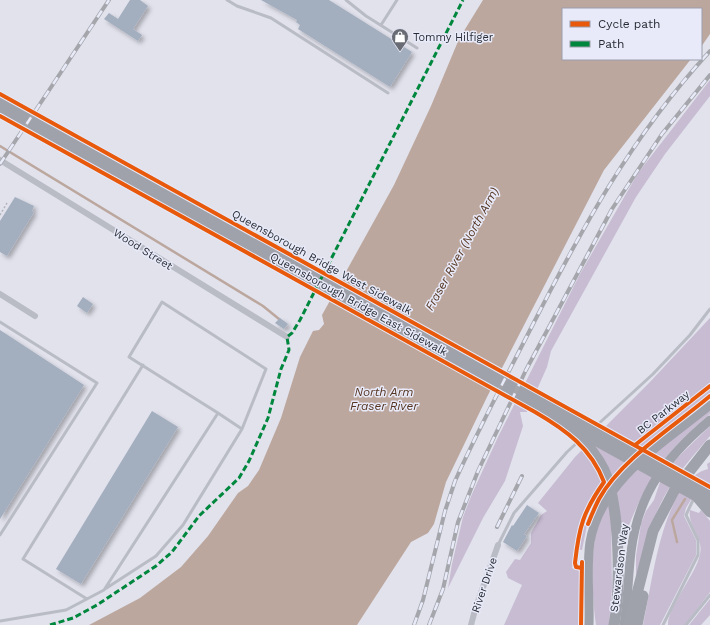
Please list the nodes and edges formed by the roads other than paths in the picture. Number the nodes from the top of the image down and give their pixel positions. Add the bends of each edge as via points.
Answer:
1 (227, 0) edge
2 (346, 0) edge
3 (397, 0) edge
4 (381, 26) junction
5 (417, 48) dead end
6 (388, 93) dead end
7 (0, 100) edge
8 (0, 110) edge
9 (0, 160) edge
10 (0, 294) edge
11 (710, 309) edge
12 (35, 316) dead end
13 (0, 322) edge
14 (287, 337) dead end
15 (143, 365) junction
16 (710, 405) edge
17 (218, 413) junction
18 (710, 420) edge
19 (571, 426) junction
20 (242, 430) junction
21 (710, 445) edge
22 (686, 474) junction
23 (705, 482) dead end
24 (670, 499) junction
25 (706, 500) edge
26 (0, 535) edge
27 (498, 545) joint
28 (104, 590) junction
29 (710, 596) edge
30 (87, 599) junction
31 (0, 621) edge
32 (471, 625) edge
33 (589, 625) edge
34 (614, 625) edge
35 (624, 625) edge
36 (629, 625) edge
37 (637, 625) edge
38 (663, 625) edge
39 (686, 625) edge

1 - 6 lane via 271,18
2 - 4 lane
3 - 4 lane
4 - 5 lane
7 - 25 highway
8 - 19 highway
9 - 14 street, Wood Street
10 - 12 street
11 - 27 lane via 690,335 653,374 567,452 514,513
13 - 26 lane via 97,383
15 - 17 lane
15 - 20 lane via 129,357 162,302 266,369
15 - 30 lane via 23,559
16 - 33 main road via 638,464 613,490 605,503 590,542
17 - 20 lane
17 - 28 lane
18 - 35 main road, Stewardson Way via 664,464 642,504 633,538
19 - 25 highway
19 - 34 highway via 604,470 613,499 616,524
20 - 28 lane via 183,524 156,556
21 - 22 highway
22 - 24 highway
22 - 25 lane via 688,481
23 - 25 lane
24 - 36 highway via 651,537
24 - 37 highway via 658,532
25 - 38 lane via 691,503 686,515 698,540 698,555
27 - 32 street, River Drive
28 - 30 lane
29 - 39 lane
30 - 31 lane via 66,610

